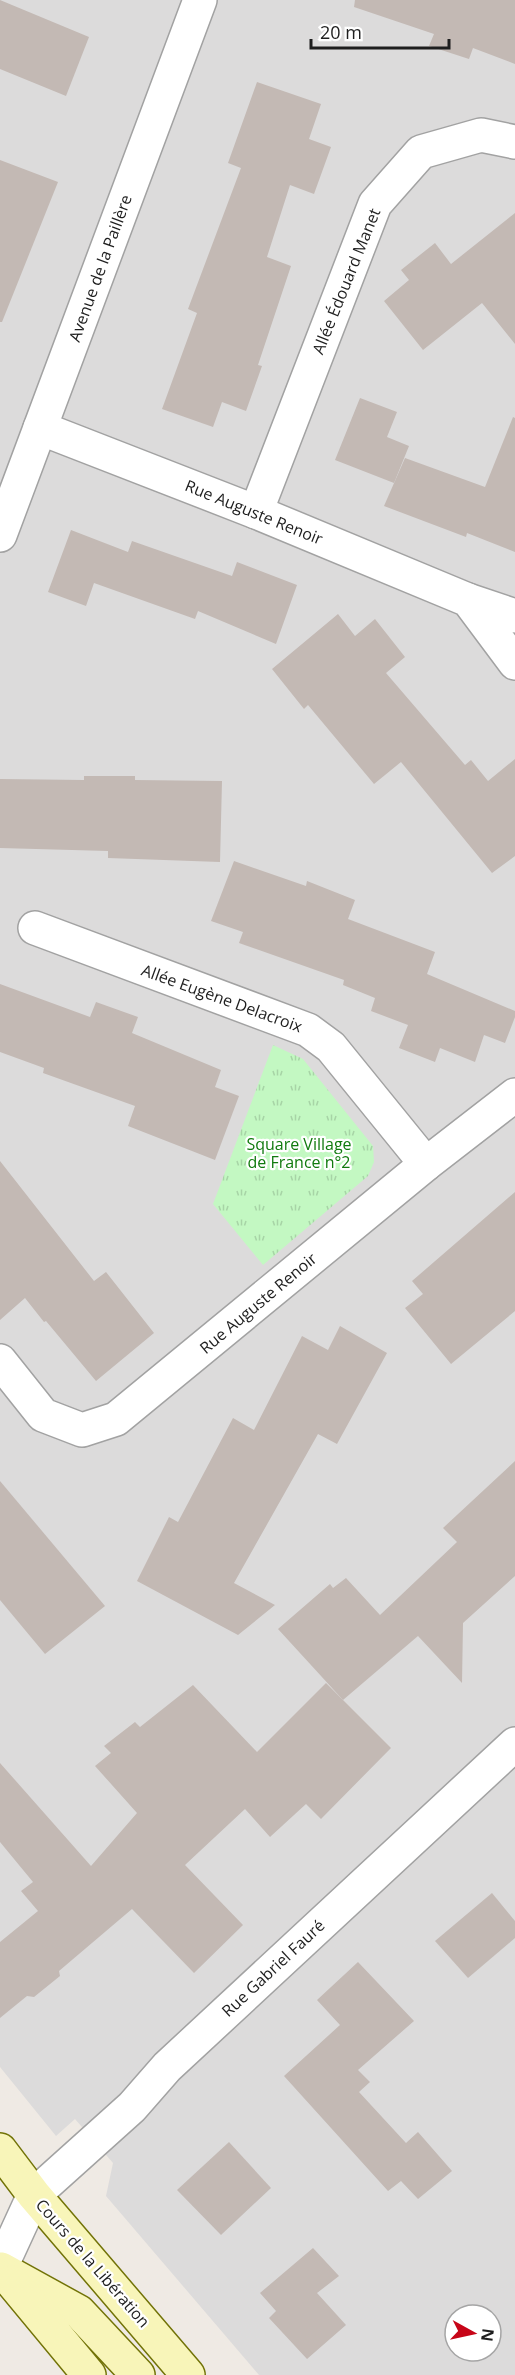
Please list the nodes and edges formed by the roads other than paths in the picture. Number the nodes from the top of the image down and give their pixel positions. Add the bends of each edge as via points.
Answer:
1 (200, 0) edge
2 (515, 142) edge
3 (40, 428) junction
4 (256, 512) junction
5 (0, 536) edge
6 (468, 600) junction
7 (515, 616) edge
8 (515, 663) edge
9 (35, 928) dead end
10 (515, 1095) edge
11 (426, 1164) junction
12 (0, 1361) edge
13 (515, 1744) edge
14 (0, 2150) edge
15 (0, 2188) edge
16 (34, 2195) junction
17 (0, 2269) edge
18 (89, 2375) edge
19 (138, 2375) edge
20 (188, 2375) edge

1 - 3 street, Avenue de la Paillère
2 - 4 street, Allée Édouard Manet via 481,135 421,152 375,204
3 - 4 street, Rue Auguste Renoir
3 - 5 street, Avenue de la Paillère
4 - 6 street, Rue Auguste Renoir
6 - 7 street, Rue Auguste Renoir
6 - 8 street
9 - 11 street, Allée Eugène Delacroix via 309,1030 331,1047
10 - 11 street, Rue Auguste Renoir
11 - 12 street, Rue Auguste Renoir via 116,1419 82,1430 43,1414
13 - 16 street, Rue Gabriel Fauré via 167,2067 126,2113
14 - 16 main road, Cours de la Libération
15 - 16 main road via 9,2194
16 - 17 street
16 - 20 main road, Cours de la Libération
17 - 18 main road
17 - 19 main road via 79,2312

